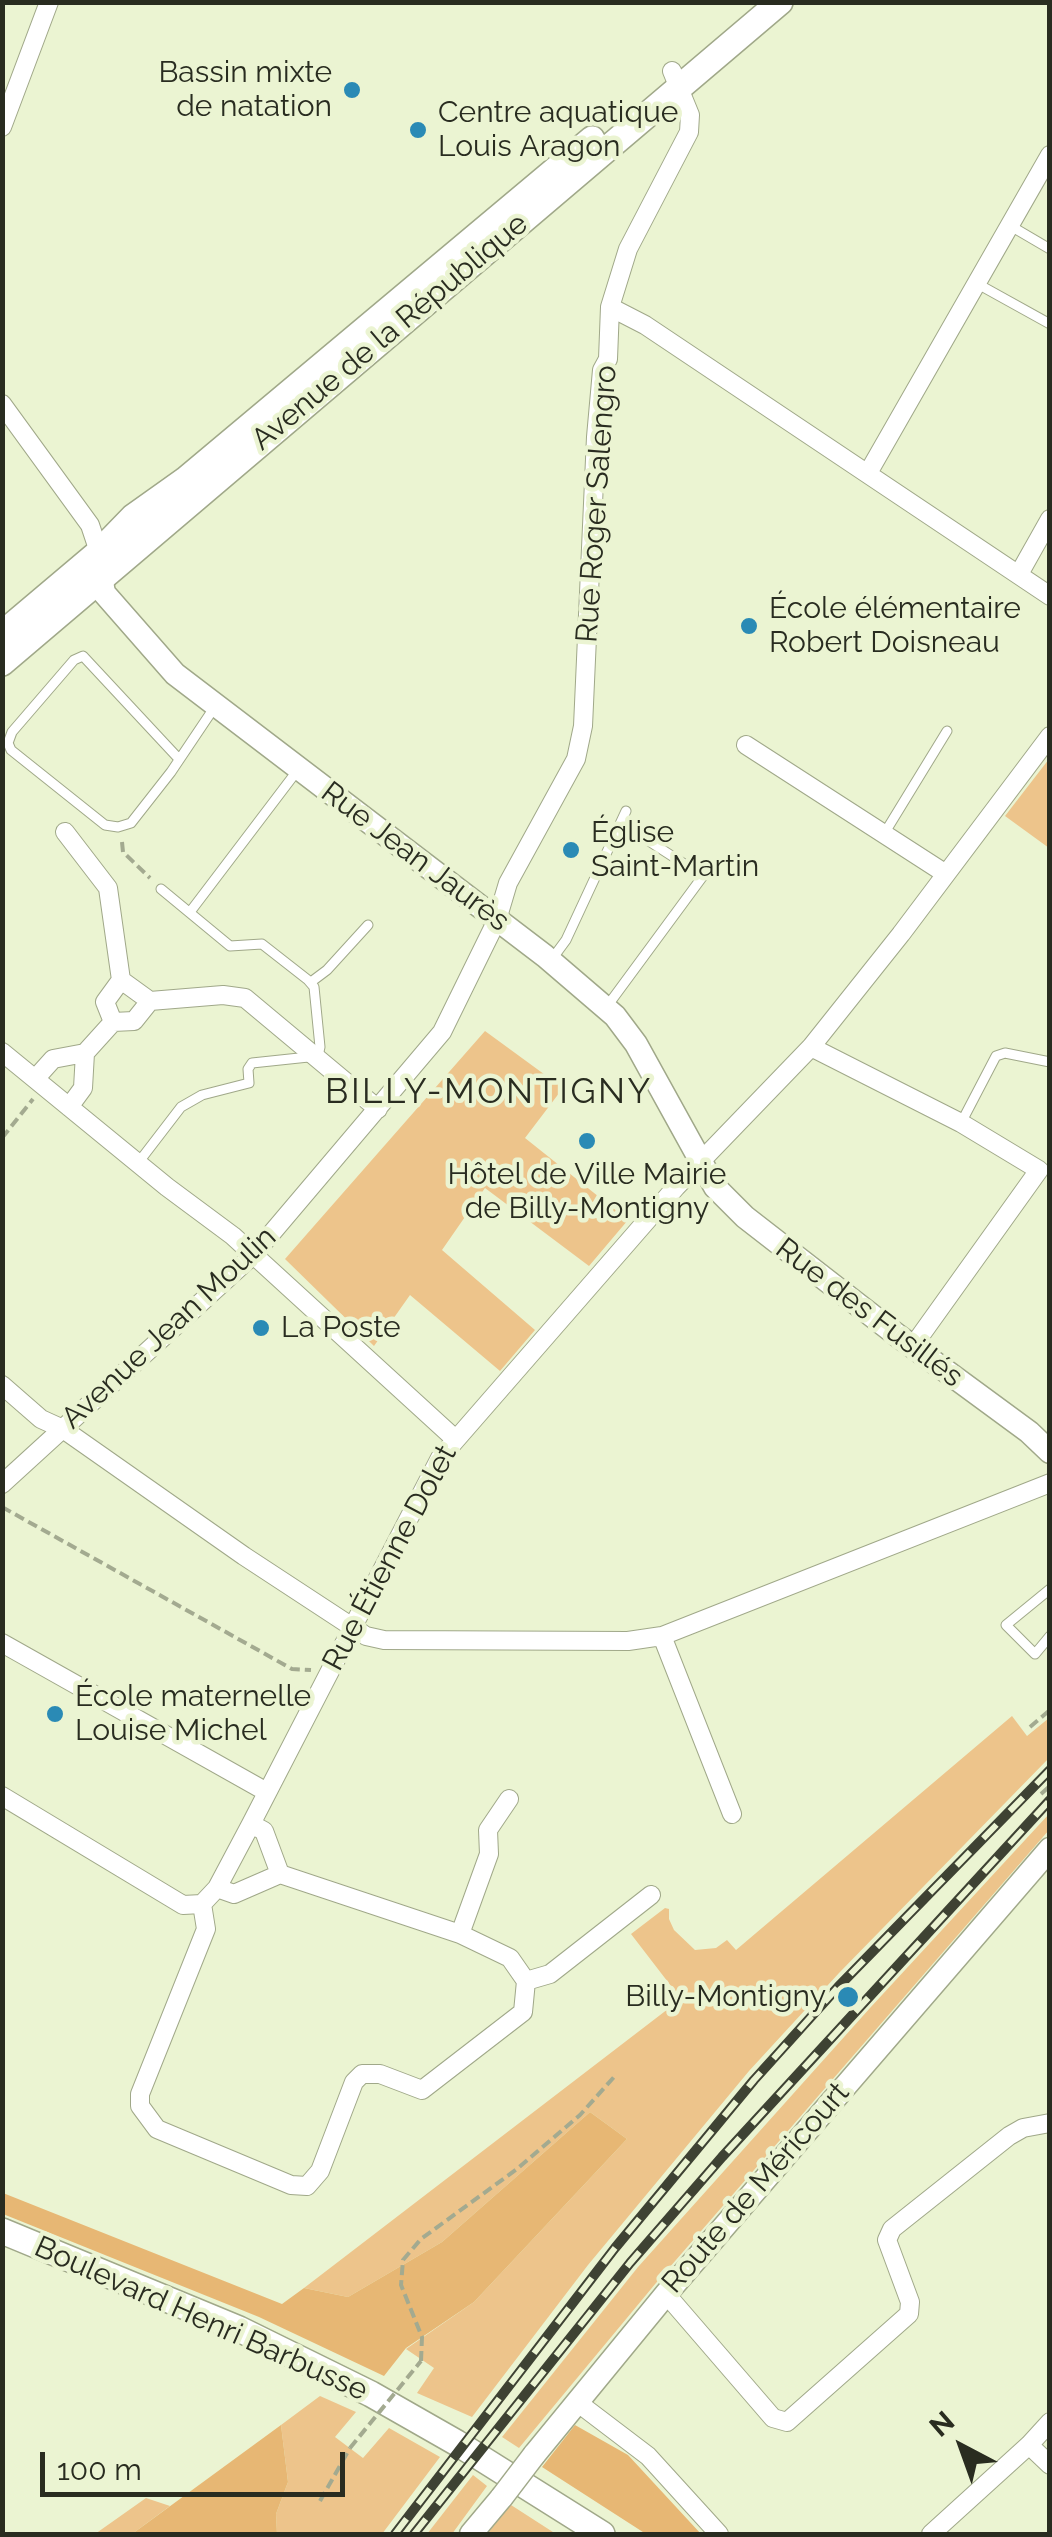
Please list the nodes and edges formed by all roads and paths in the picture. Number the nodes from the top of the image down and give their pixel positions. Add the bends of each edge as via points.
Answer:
1 (49, 2) edge
2 (754, 2) edge
3 (780, 2) edge
4 (676, 79) junction
5 (2, 127) edge
6 (1050, 155) edge
7 (1008, 225) junction
8 (1050, 249) edge
9 (976, 283) junction
10 (610, 307) junction
11 (1050, 324) edge
12 (2, 404) edge
13 (868, 473) junction
14 (1050, 520) edge
15 (99, 565) junction
16 (1019, 574) junction
17 (1050, 596) edge
18 (2, 634) edge
19 (2, 663) edge
20 (216, 706) junction
21 (947, 731) dead end
22 (1050, 736) edge
23 (746, 746) dead end
24 (180, 758) junction
25 (298, 768) junction
26 (626, 810) dead end
27 (65, 832) dead end
28 (884, 834) junction
29 (640, 836) dead end
30 (122, 842) dead end
31 (946, 874) junction
32 (161, 889) joint
33 (190, 912) junction
34 (497, 920) junction
35 (368, 925) dead end
36 (551, 961) junction
37 (121, 980) junction
38 (311, 982) junction
39 (150, 1001) junction
40 (606, 1007) junction
41 (113, 1022) junction
42 (811, 1046) junction
43 (2, 1052) edge
44 (85, 1054) junction
45 (318, 1056) junction
46 (1050, 1062) edge
47 (39, 1082) junction
48 (69, 1107) junction
49 (378, 1109) junction
50 (961, 1123) junction
51 (2, 1138) edge
52 (138, 1163) junction
53 (700, 1163) junction
54 (1044, 1173) edge
55 (254, 1254) junction
56 (913, 1346) junction
57 (2, 1385) edge
58 (64, 1429) junction
59 (454, 1438) junction
60 (1050, 1452) edge
61 (1050, 1483) edge
62 (2, 1484) edge
63 (2, 1507) edge
64 (1050, 1589) edge
65 (352, 1628) junction
66 (662, 1636) junction
67 (1050, 1636) edge
68 (2, 1642) edge
69 (292, 1669) dead end
70 (1050, 1710) edge
71 (1030, 1727) dead end
72 (1050, 1786) edge
73 (266, 1791) junction
74 (1042, 1794) dead end
75 (2, 1796) edge
76 (509, 1798) dead end
77 (732, 1814) dead end
78 (251, 1824) junction
79 (1050, 1848) edge
80 (280, 1874) junction
81 (217, 1888) junction
82 (652, 1895) dead end
83 (202, 1904) junction
84 (460, 1934) junction
85 (526, 1980) junction
86 (614, 2076) dead end
87 (1050, 2123) edge
88 (2, 2230) edge
89 (666, 2294) junction
90 (577, 2402) junction
91 (1050, 2422) edge
92 (1028, 2445) junction
93 (1050, 2464) edge
94 (320, 2501) dead end
95 (471, 2534) edge
96 (602, 2534) edge
97 (719, 2534) edge
98 (931, 2534) edge

1 - 5 street
2 - 4 main road, Avenue de la République
3 - 4 main road, Avenue de la République
4 - 10 street, Rue Roger Salengro via 690,115 688,132 628,249
4 - 15 main road, Avenue de la République via 480,257
4 - 15 main road, Avenue de la République via 133,517
6 - 7 street
7 - 8 lane
7 - 9 street
9 - 11 lane
9 - 13 street
10 - 13 street
10 - 34 street, Rue Roger Salengro via 596,437 583,726 576,758 508,883
12 - 15 street via 90,525
13 - 16 street
14 - 16 street
15 - 18 main road, Avenue de la République
15 - 19 main road, Avenue de la République
15 - 20 street, Rue Jean Jaurès via 104,594 175,674
16 - 17 street
20 - 24 lane
20 - 25 street, Rue Jean Jaurès
21 - 28 lane
22 - 31 street, Rue Étienne Dolet
23 - 28 street
24 - 24 lane via 83,656 8,744 105,825 118,827 131,822
25 - 33 lane
25 - 34 street, Rue Jean Jaurès
26 - 36 lane
27 - 37 street via 108,888
28 - 31 street
29 - 40 lane via 704,876
30 - 32 path via 123,852
31 - 42 street, Rue Étienne Dolet
32 - 33 lane
33 - 38 lane via 230,946 262,944
34 - 36 street, Rue Jean Jaurès
34 - 49 street, Avenue Jean Moulin via 442,1032
35 - 38 lane
36 - 40 street, Rue Jean Jaurès
37 - 39 street
37 - 41 street via 104,1002
38 - 45 lane
39 - 41 street via 134,1021
39 - 45 street via 245,998
40 - 53 street, Rue Jean Jaurès via 636,1044
41 - 44 street
42 - 50 street
42 - 53 street, Rue Étienne Dolet
43 - 47 street
44 - 47 street via 53,1058
44 - 48 street via 83,1088
45 - 49 street
45 - 52 lane via 252,1063 249,1082 181,1107
46 - 50 lane via 996,1056
47 - 48 street
47 - 51 path
48 - 52 street
49 - 55 street, Avenue Jean Moulin
50 - 54 street
52 - 55 street
53 - 56 street, Rue des Fusillés via 746,1217
53 - 59 street, Rue Étienne Dolet
54 - 56 street
55 - 58 street, Avenue Jean Moulin
55 - 59 street
56 - 60 street, Rue des Fusillés
57 - 58 street
58 - 62 street, Avenue Jean Moulin
58 - 65 street
59 - 65 street, Rue Étienne Dolet
61 - 66 street
63 - 69 path
64 - 67 lane via 1006,1626 1035,1654
65 - 66 street via 384,1640
65 - 73 street, Rue Étienne Dolet
66 - 77 street
68 - 73 street
70 - 71 path
72 - 74 path
73 - 78 street, Rue Étienne Dolet
75 - 83 street via 182,1905
76 - 84 street via 488,1830 489,1854
78 - 80 street via 264,1831
78 - 81 street, Rue Étienne Dolet
79 - 89 street, Route de Méricourt
80 - 81 street via 234,1894
80 - 84 street
81 - 83 street, Rue Étienne Dolet
82 - 85 street via 550,1974
83 - 85 street via 206,1929 140,2106 157,2129 290,2184 308,2186 320,2171 362,2074 422,2090 522,2012
84 - 85 street via 510,1958
86 - 94 path, bridge via 580,2115 403,2260 401,2286 422,2337 422,2361 350,2448
87 - 89 street via 1009,2136 892,2230 887,2240 909,2314 788,2422 773,2418
88 - 96 main road, Boulevard Henri Barbusse via 239,2329 371,2394
89 - 90 street, Route de Méricourt
90 - 95 street, Route de Méricourt, bridge
90 - 97 street via 662,2469
91 - 92 street
92 - 93 street
92 - 98 street

